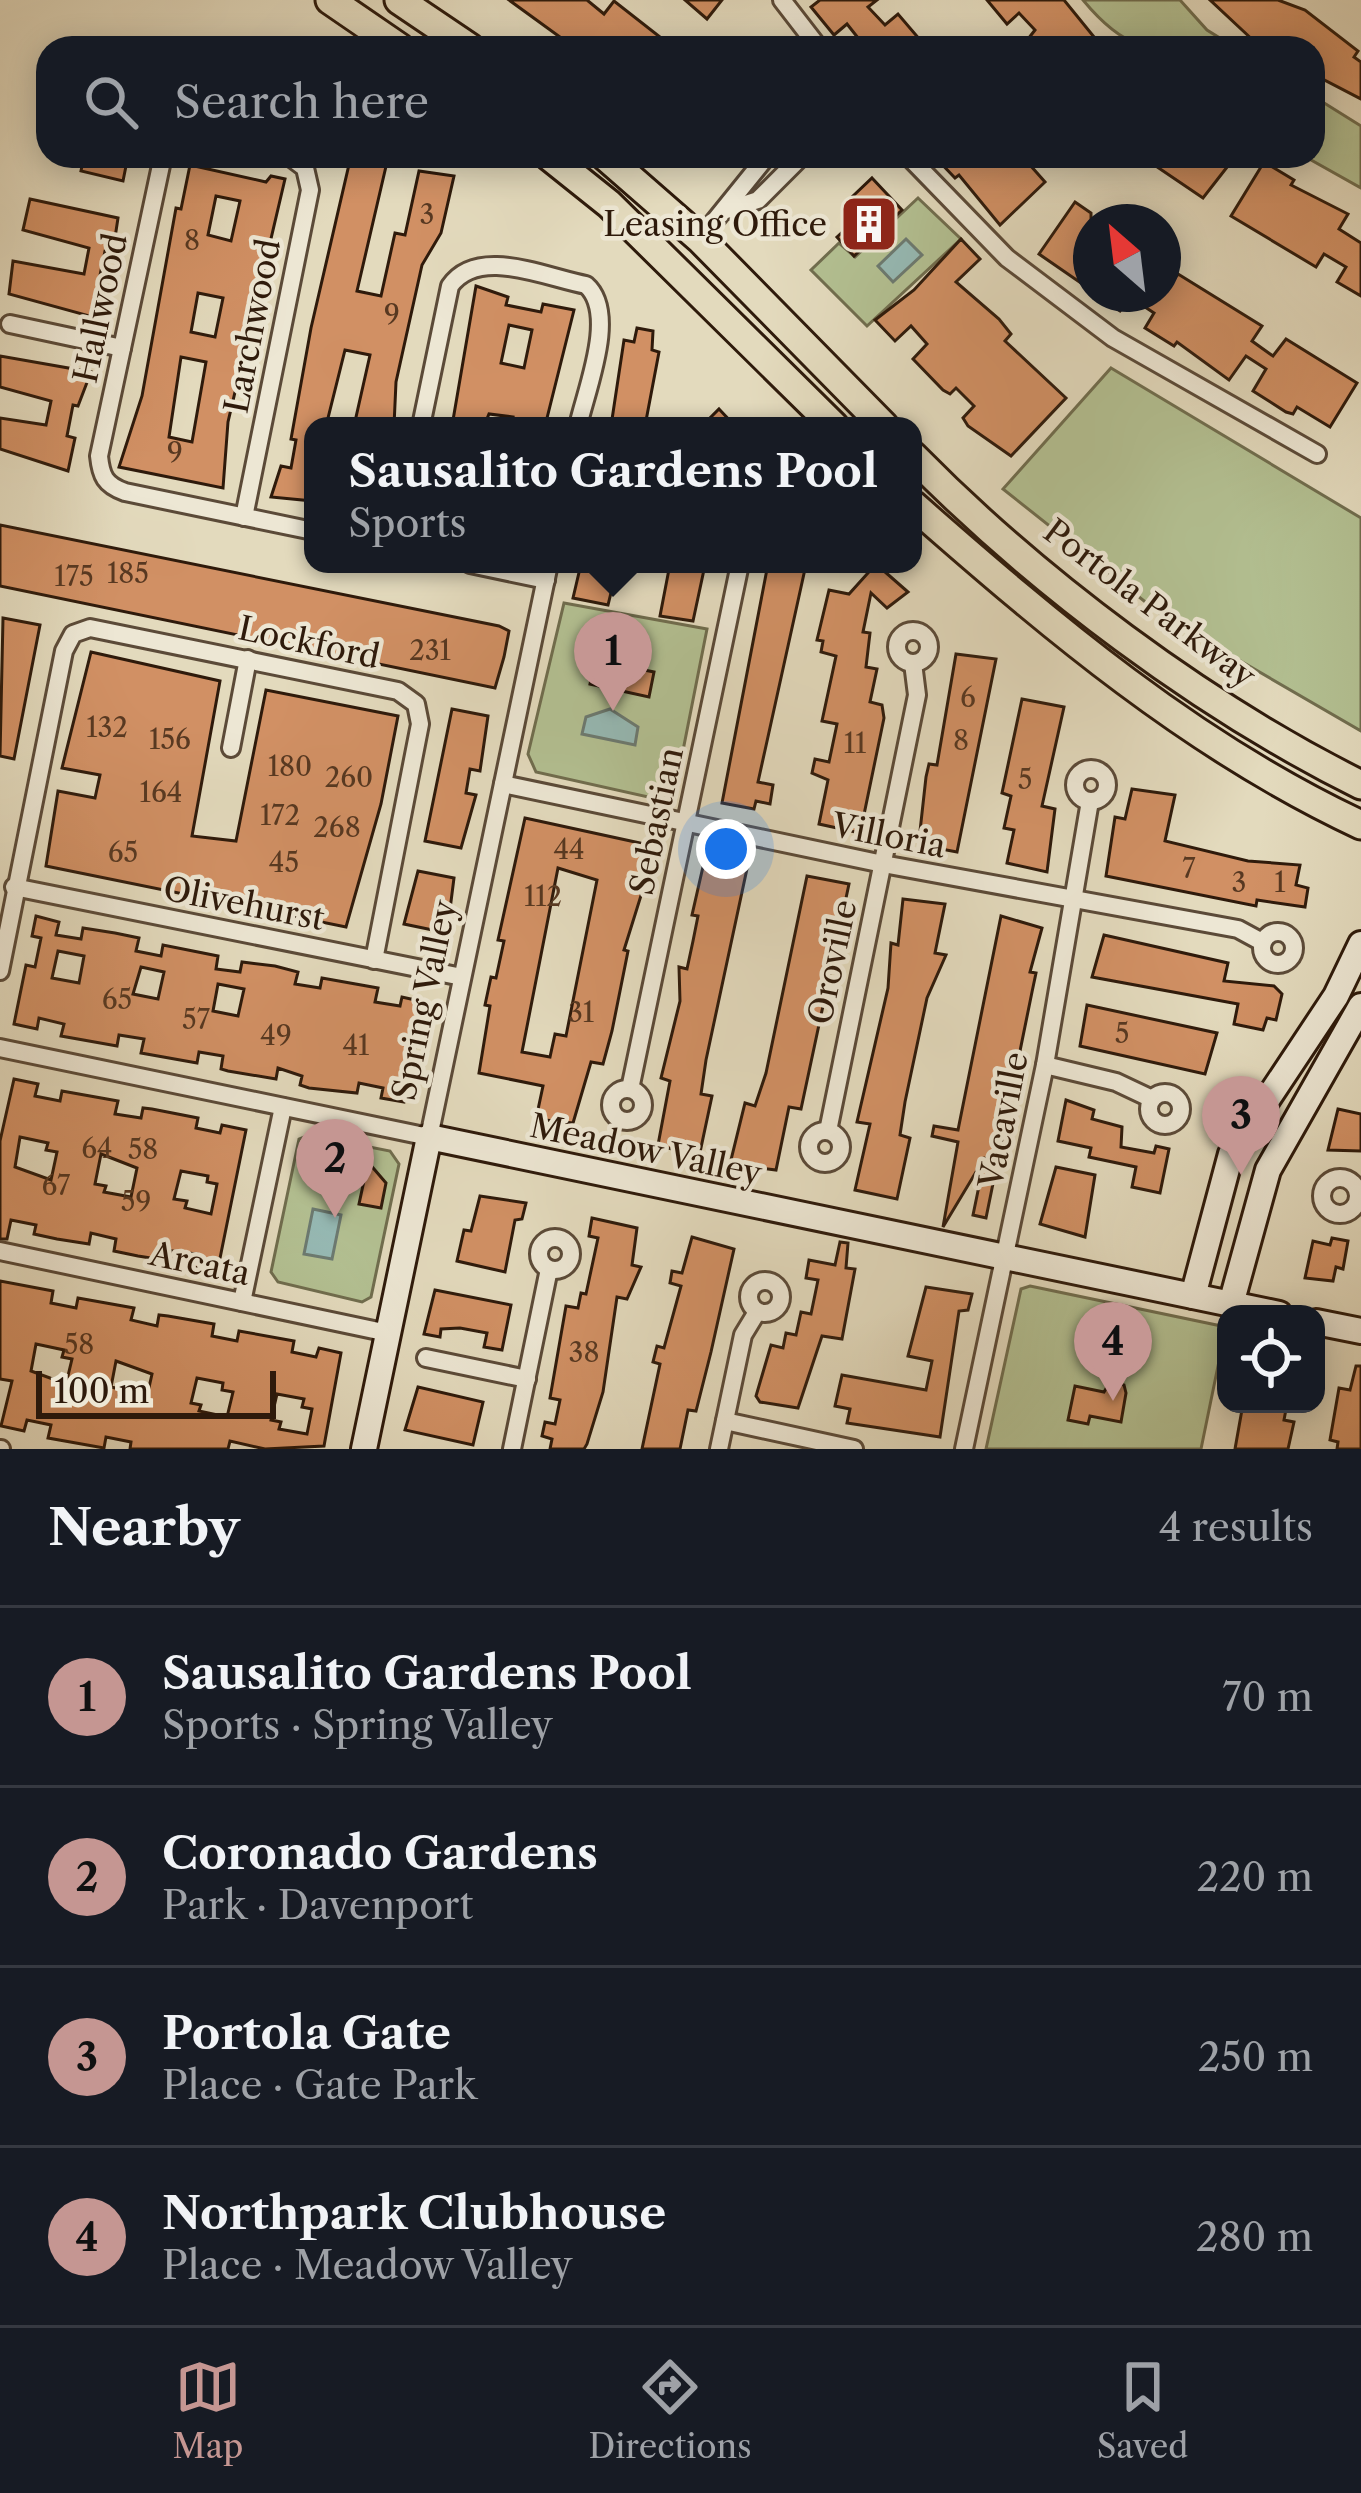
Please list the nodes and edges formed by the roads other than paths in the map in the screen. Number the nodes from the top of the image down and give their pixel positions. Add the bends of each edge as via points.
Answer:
1 (330, 0) edge
2 (399, 0) edge
3 (782, 0) edge
4 (382, 36) edge
5 (452, 36) edge
6 (810, 36) edge
7 (160, 168) edge
8 (305, 168) edge
9 (564, 168) edge
10 (619, 168) edge
11 (756, 168) edge
12 (790, 168) edge
13 (920, 168) edge
14 (609, 204) junction
15 (727, 210) junction
16 (700, 239) junction
17 (10, 324) dead end
18 (122, 348) junction
19 (423, 417) edge
20 (580, 417) edge
21 (825, 417) edge
22 (875, 417) edge
23 (1317, 454) dead end
24 (922, 464) edge
25 (922, 513) edge
26 (244, 517) junction
27 (304, 529) edge
28 (547, 573) edge
29 (738, 573) edge
30 (248, 659) junction
31 (913, 663) dead end
32 (231, 748) dead end
33 (503, 784) junction
34 (1361, 784) edge
35 (1090, 801) dead end
36 (686, 824) junction
37 (1361, 825) edge
38 (883, 864) junction
39 (14, 887) junction
40 (1075, 902) junction
41 (1262, 942) dead end
42 (1361, 944) edge
43 (374, 960) junction
44 (0, 971) edge
45 (462, 977) junction
46 (1361, 1006) edge
47 (0, 1048) edge
48 (1045, 1065) junction
49 (630, 1089) dead end
50 (1152, 1099) dead end
51 (283, 1107) junction
52 (828, 1131) dead end
53 (429, 1137) junction
54 (1216, 1200) junction
55 (1253, 1211) junction
56 (0, 1251) edge
57 (1006, 1257) junction
58 (549, 1270) dead end
59 (1193, 1296) junction
60 (242, 1302) junction
61 (1231, 1304) junction
62 (1236, 1305) edge
63 (757, 1312) dead end
64 (1325, 1324) edge
65 (1361, 1331) edge
66 (388, 1333) junction
67 (426, 1358) dead end
68 (527, 1379) junction
69 (725, 1421) junction
70 (364, 1449) edge
71 (512, 1449) edge
72 (719, 1449) edge
73 (854, 1449) edge
74 (964, 1449) edge

1 - 4 main road
2 - 5 main road
3 - 6 street
7 - 18 street, Hallwood
8 - 26 street, Larchwood via 310,190
9 - 14 main road
10 - 16 main road
11 - 15 street
12 - 15 street via 758,200
13 - 23 street via 1007,258 1113,338
14 - 16 main road via 676,248
14 - 21 main road
15 - 16 street
16 - 22 main road
17 - 18 street
18 - 26 street, Hallwood via 101,472 116,489
19 - 20 street via 449,286 485,264 586,285 599,303
24 - 34 main road, Portola Parkway via 1072,596 1234,711
25 - 37 main road via 1058,632 1190,730
26 - 27 street
28 - 33 street, Spring Valley
29 - 36 street, Sebastian
30 - 32 street
30 - 39 street, Lockford via 104,628 73,634
30 - 43 street, Lockford via 398,691 420,712
31 - 38 street, Oroville via 917,695
33 - 36 street, Villoria
33 - 45 street, Spring Valley
35 - 40 street, Vacaville
36 - 38 street, Villoria
36 - 49 street, Sebastian
38 - 40 street, Villoria
38 - 52 street, Oroville
39 - 43 street, Olivehurst
39 - 44 street
40 - 41 street, Villoria via 1238,929
40 - 48 street, Vacaville
42 - 54 street via 1327,1011 1244,1130
43 - 45 street, Olivehurst
45 - 53 street, Spring Valley
46 - 55 street via 1294,1117
47 - 51 street, Meadow Valley
48 - 50 street
48 - 57 street, Vacaville
51 - 53 street, Meadow Valley
51 - 60 street
53 - 57 street, Meadow Valley
53 - 66 street, Spring Valley
54 - 55 street
54 - 59 street
55 - 61 street
56 - 60 street, Arcata
57 - 59 street, Meadow Valley
57 - 74 street, Vacaville
58 - 68 street
59 - 61 street, Meadow Valley
60 - 66 street, Arcata
61 - 62 street, Meadow Valley
63 - 69 street via 743,1334
64 - 65 street
66 - 70 street, Spring Valley
67 - 68 street
68 - 71 street
69 - 72 street
69 - 73 street

